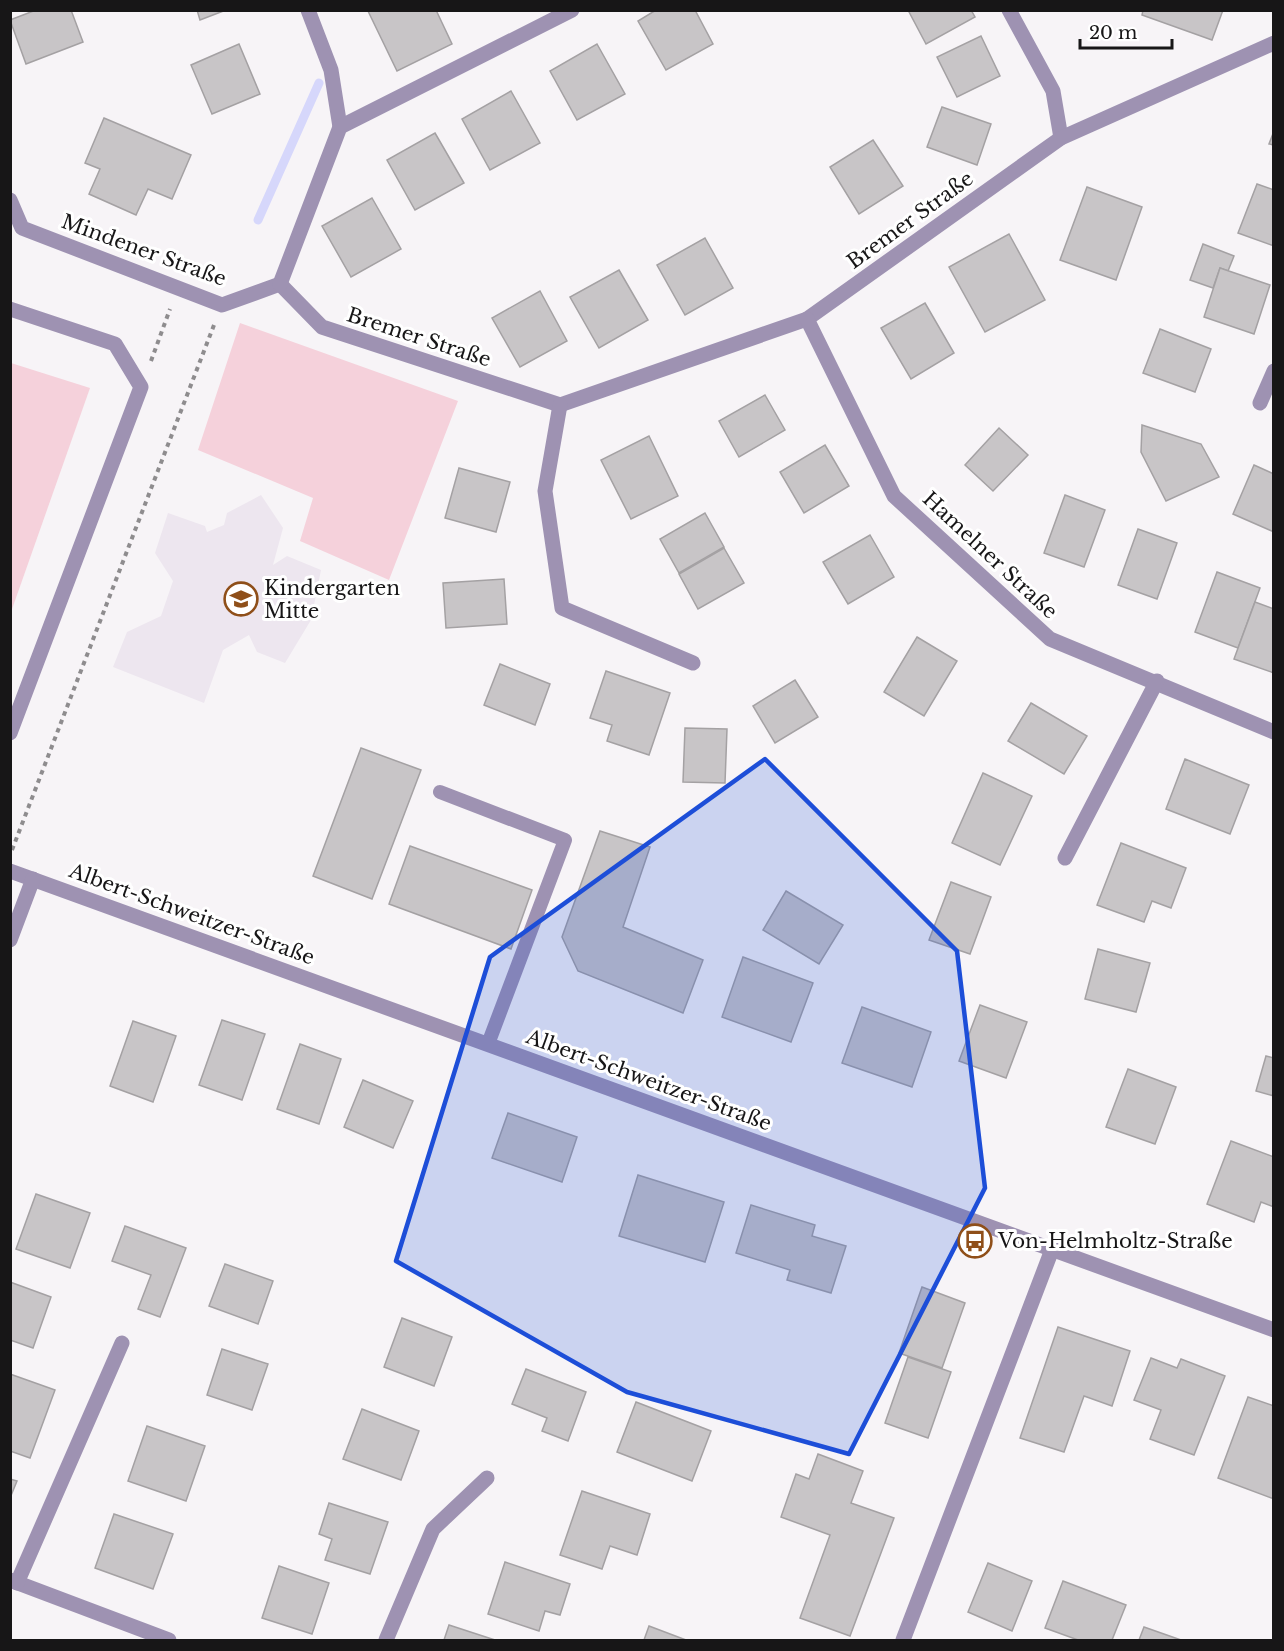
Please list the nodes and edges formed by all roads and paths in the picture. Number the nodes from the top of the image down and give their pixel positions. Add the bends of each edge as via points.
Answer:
1 (308, 10) edge
2 (572, 10) edge
3 (1009, 10) edge
4 (1274, 43) edge
5 (340, 128) junction
6 (1061, 138) junction
7 (10, 200) edge
8 (280, 284) junction
9 (178, 288) junction
10 (222, 305) junction
11 (10, 309) edge
12 (807, 319) junction
13 (1274, 371) edge
14 (141, 387) junction
15 (1260, 403) dead end
16 (560, 405) junction
17 (693, 663) dead end
18 (1157, 681) junction
19 (12, 725) edge
20 (1274, 732) edge
21 (440, 792) dead end
22 (10, 853) edge
23 (1065, 858) dead end
24 (10, 871) edge
25 (33, 879) junction
26 (10, 940) edge
27 (488, 1044) junction
28 (1053, 1247) junction
29 (1274, 1330) edge
30 (122, 1343) dead end
31 (487, 1478) dead end
32 (14, 1581) edge
33 (169, 1641) edge
34 (386, 1641) edge
35 (903, 1641) edge

1 - 5 street via 331,70
2 - 5 street
3 - 6 street via 1053,91
4 - 6 street, Bremer Straße
5 - 8 street
6 - 12 street, Bremer Straße
7 - 9 street, Mindener Straße via 22,228
8 - 10 street, Mindener Straße
8 - 16 street, Bremer Straße via 322,327
9 - 10 street, Mindener Straße
9 - 14 path
10 - 22 path
11 - 14 street via 115,344
12 - 16 street, Bremer Straße
12 - 18 street, Hamelner Straße via 894,496 1050,639
13 - 15 street
14 - 19 street
16 - 17 street via 545,492 562,608
18 - 20 street, Hamelner Straße
18 - 23 street
21 - 27 lane via 565,840
24 - 25 street, Albert-Schweitzer-Straße
25 - 26 street
25 - 27 street, Albert-Schweitzer-Straße
27 - 28 street, Albert-Schweitzer-Straße
28 - 29 street, Albert-Schweitzer-Straße
28 - 35 street
30 - 32 street
31 - 34 street via 433,1529
32 - 33 street

